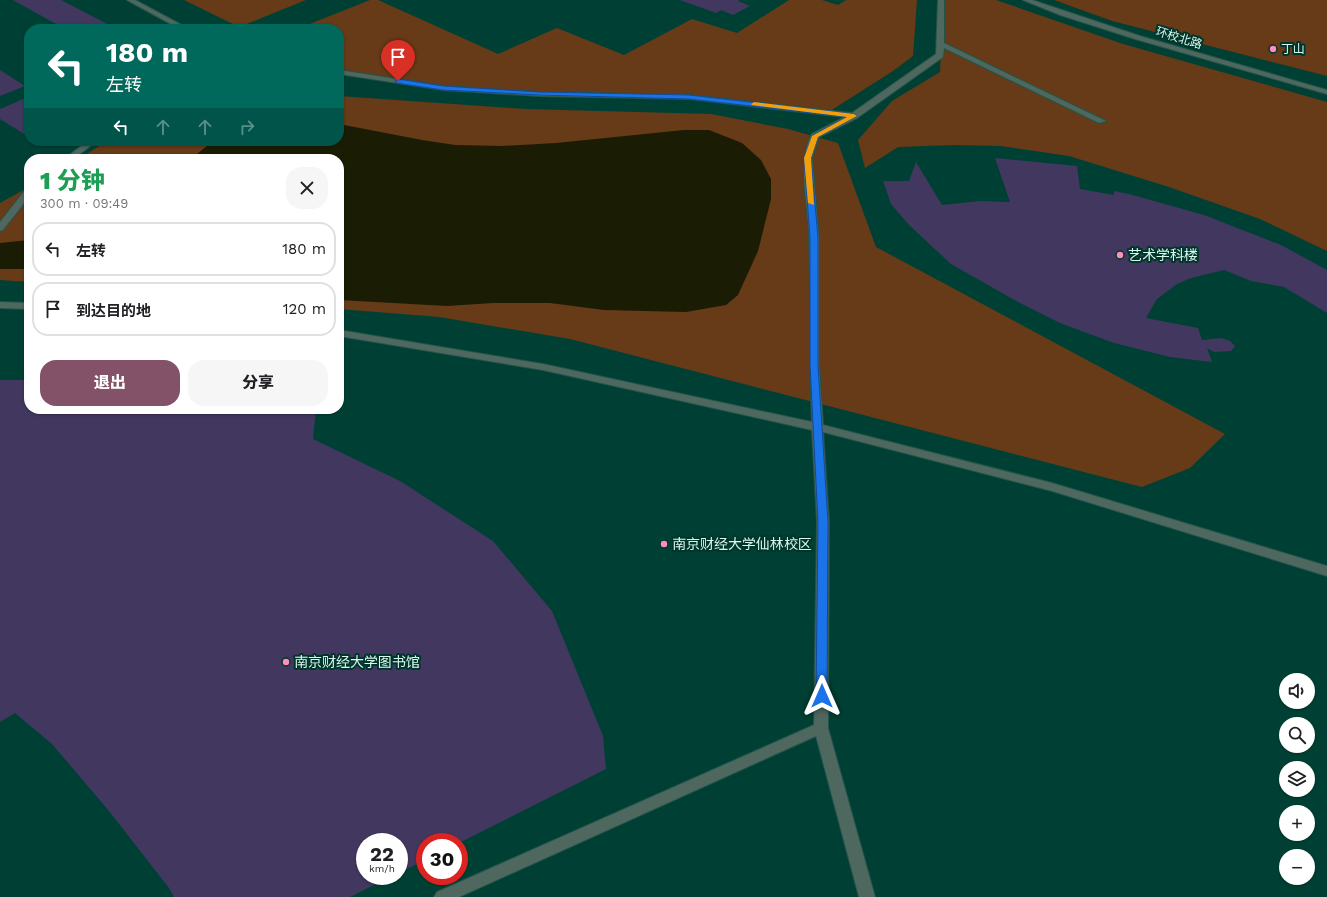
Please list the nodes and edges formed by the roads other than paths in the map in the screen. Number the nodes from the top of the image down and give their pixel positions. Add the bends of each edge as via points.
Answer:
1 (130, 0) edge
2 (941, 0) edge
3 (1026, 0) edge
4 (176, 24) edge
5 (941, 44) junction
6 (344, 73) edge
7 (1327, 92) edge
8 (854, 116) junction
9 (1102, 120) dead end
10 (86, 146) edge
11 (75, 154) edge
12 (24, 197) edge
13 (0, 228) edge
14 (0, 305) edge
15 (24, 306) edge
16 (344, 334) edge
17 (817, 427) junction
18 (1327, 571) edge
19 (821, 728) junction
20 (442, 897) edge
21 (867, 897) edge

1 - 4 street
2 - 5 street
3 - 7 street, 环校北路 via 1205,58
5 - 8 street via 940,55
5 - 9 street
6 - 8 street via 443,88 539,94 689,97
8 - 17 street via 816,136 808,158 814,238 814,365
10 - 11 street
12 - 13 street
14 - 15 street
16 - 17 street via 542,367
17 - 18 street via 1052,487
17 - 19 street via 823,522
19 - 20 street
19 - 21 street

